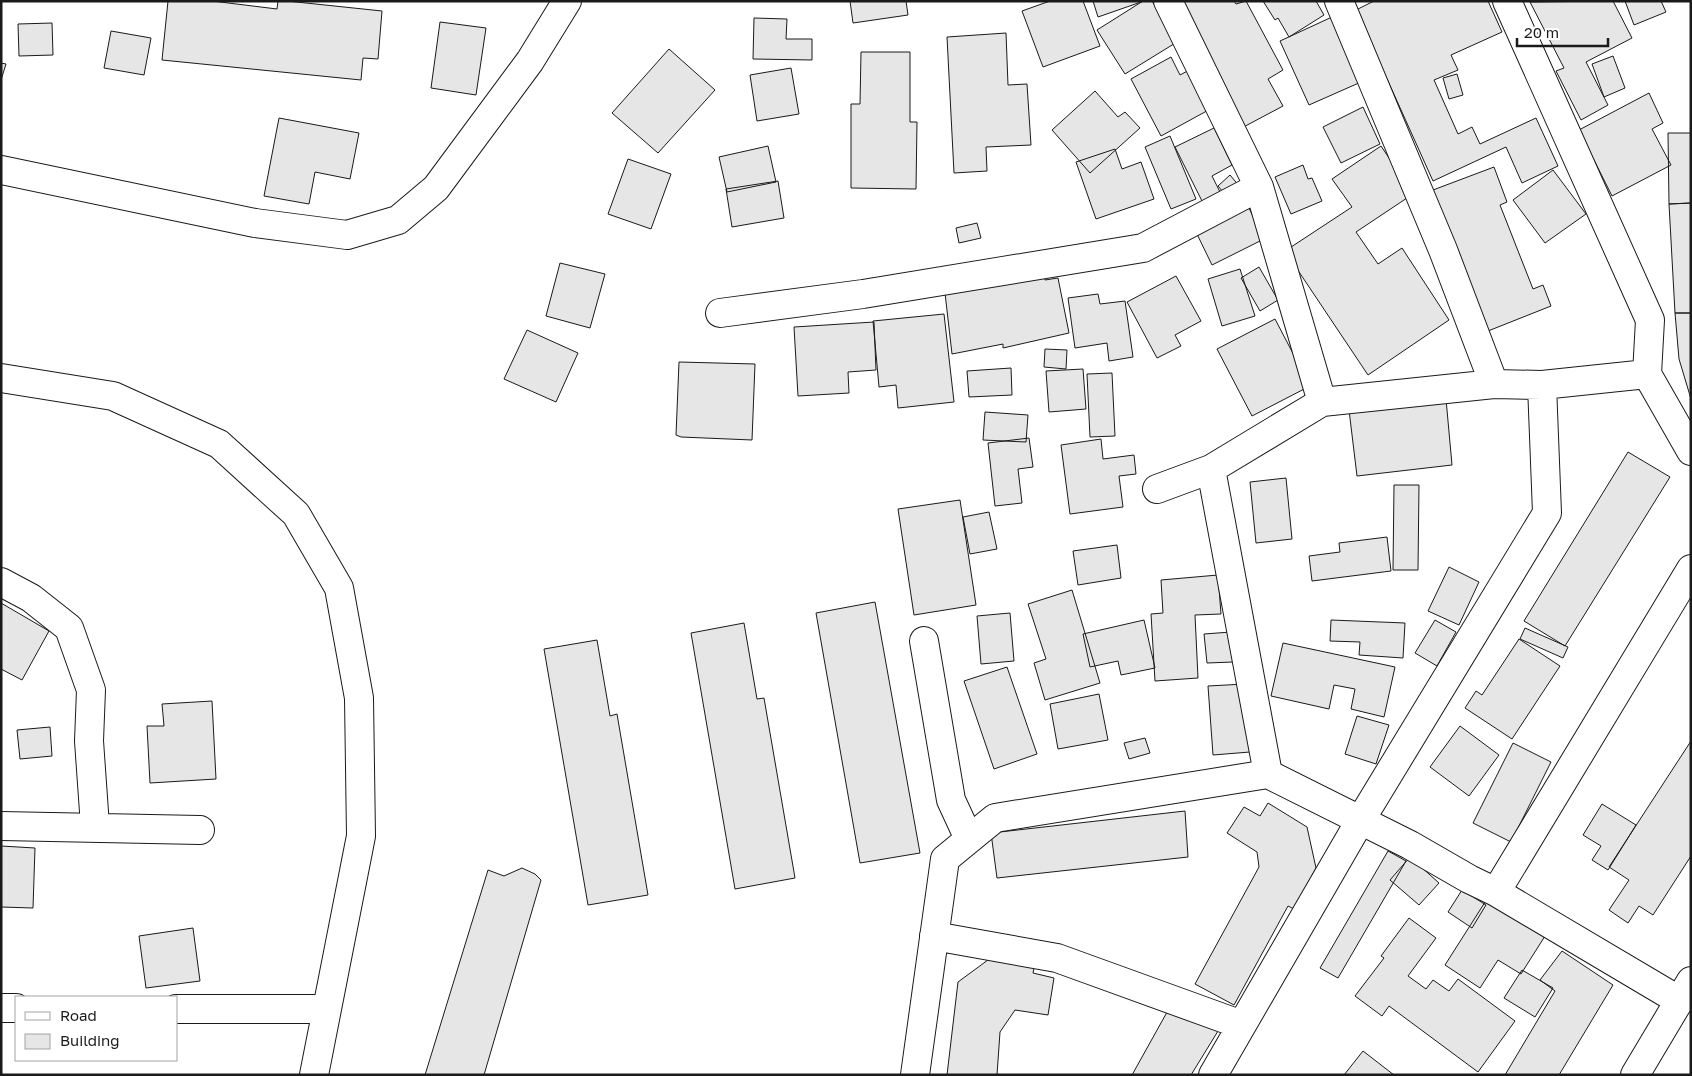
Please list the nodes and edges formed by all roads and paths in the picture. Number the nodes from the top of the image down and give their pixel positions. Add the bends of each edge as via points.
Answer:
1 (567, 1) edge
2 (1168, 1) edge
3 (1339, 1) edge
4 (1507, 1) edge
5 (1, 170) edge
6 (1259, 187) junction
7 (720, 314) dead end
8 (1647, 374) junction
9 (1, 378) edge
10 (1494, 384) junction
11 (1542, 385) junction
12 (1322, 402) junction
13 (1691, 451) edge
14 (1211, 469) junction
15 (1157, 489) dead end
16 (1691, 569) edge
17 (1, 582) edge
18 (924, 641) dead end
19 (1268, 774) junction
20 (1360, 821) junction
21 (1, 826) edge
22 (95, 826) junction
23 (200, 830) dead end
24 (969, 839) junction
25 (1496, 892) junction
26 (934, 936) junction
27 (1685, 991) edge
28 (1, 1008) edge
29 (15, 1008) edge
30 (178, 1009) edge
31 (326, 1009) junction
32 (1242, 1025) junction
33 (314, 1075) edge
34 (915, 1075) edge
35 (1213, 1075) edge
36 (1635, 1075) edge

1 - 5 street via 530,62 436,188 398,220 347,235 328,233 255,223
2 - 6 street
3 - 10 street via 1443,250
4 - 8 street via 1650,320
6 - 7 street via 1144,248
6 - 12 street
8 - 11 street
8 - 13 street
9 - 31 street via 113,396 219,444 296,514 339,588 359,698 361,836
10 - 11 street
10 - 12 street
11 - 20 street via 1546,513
12 - 14 street
14 - 15 street
14 - 19 street
16 - 25 street
17 - 22 street via 31,598 69,628 91,690 89,741
18 - 24 street via 952,800
19 - 20 street
19 - 24 street via 995,818
20 - 25 street
20 - 32 street
21 - 22 street
22 - 23 street
24 - 26 street via 945,859
25 - 27 street
26 - 32 street via 1057,958
26 - 34 street
27 - 36 street
28 - 29 street
30 - 31 street
31 - 33 street
32 - 35 street

